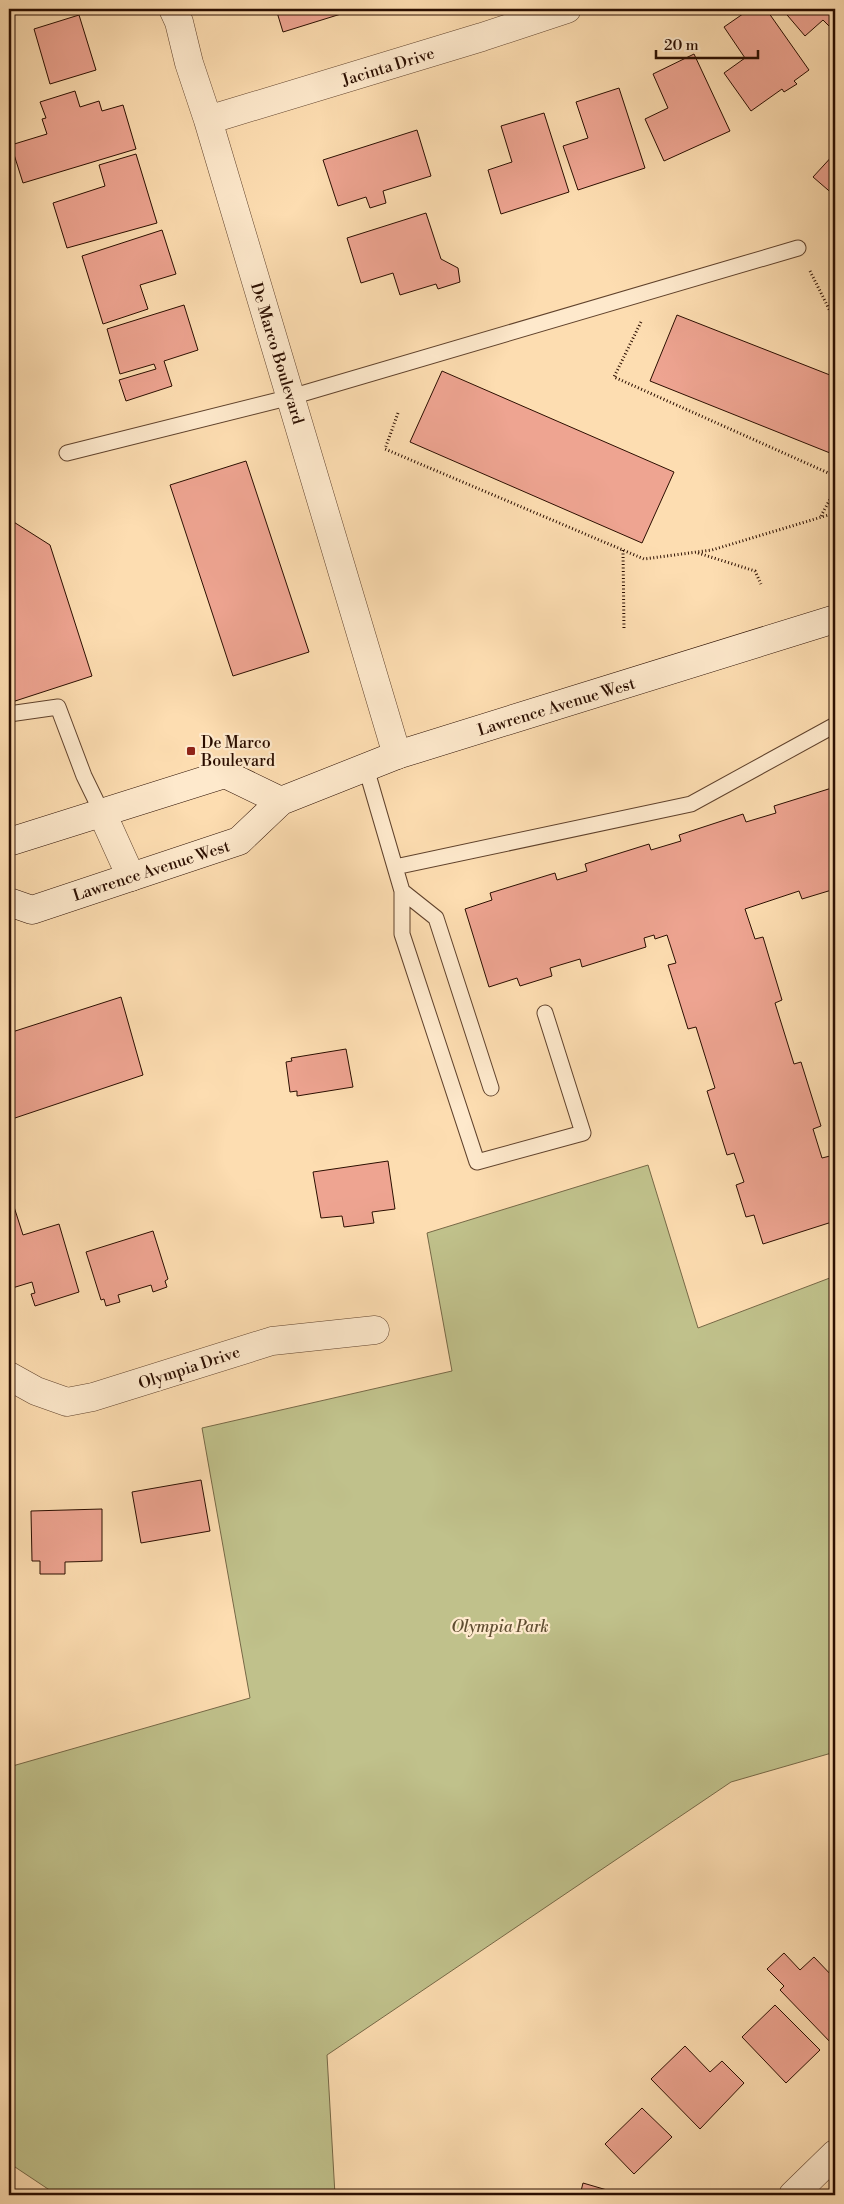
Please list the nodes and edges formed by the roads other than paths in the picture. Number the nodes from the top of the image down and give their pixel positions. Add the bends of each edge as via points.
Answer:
1 (173, 9) edge
2 (567, 9) edge
3 (208, 120) junction
4 (798, 248) road end
5 (291, 397) junction
6 (67, 453) dead end
7 (835, 619) edge
8 (9, 714) edge
9 (835, 726) edge
10 (397, 755) junction
11 (366, 768) junction
12 (281, 801) junction
13 (102, 813) junction
14 (9, 842) edge
15 (395, 867) junction
16 (130, 877) junction
17 (402, 892) junction
18 (9, 902) edge
19 (545, 1013) dead end
20 (492, 1088) dead end
21 (375, 1330) dead end
22 (9, 1376) edge
23 (835, 2154) edge
24 (793, 2195) edge

1 - 3 street, De Marco Boulevard
2 - 3 street, Jacinta Drive
3 - 5 street, De Marco Boulevard
4 - 5 lane
5 - 6 lane
5 - 10 street, De Marco Boulevard
7 - 10 street, Lawrence Avenue West
8 - 13 lane via 58,707
9 - 15 lane via 691,804
10 - 11 street, Lawrence Avenue West
11 - 12 street, Lawrence Avenue West
11 - 15 lane
12 - 13 street via 225,774
12 - 16 street, Lawrence Avenue West via 239,841
13 - 14 street
13 - 16 street
15 - 17 lane
16 - 18 street, Lawrence Avenue West via 32,910
17 - 19 lane via 402,934 477,1162 583,1133
17 - 20 lane via 436,918
21 - 22 street, Olympia Drive via 272,1340 93,1397 67,1402 36,1391
23 - 24 street

